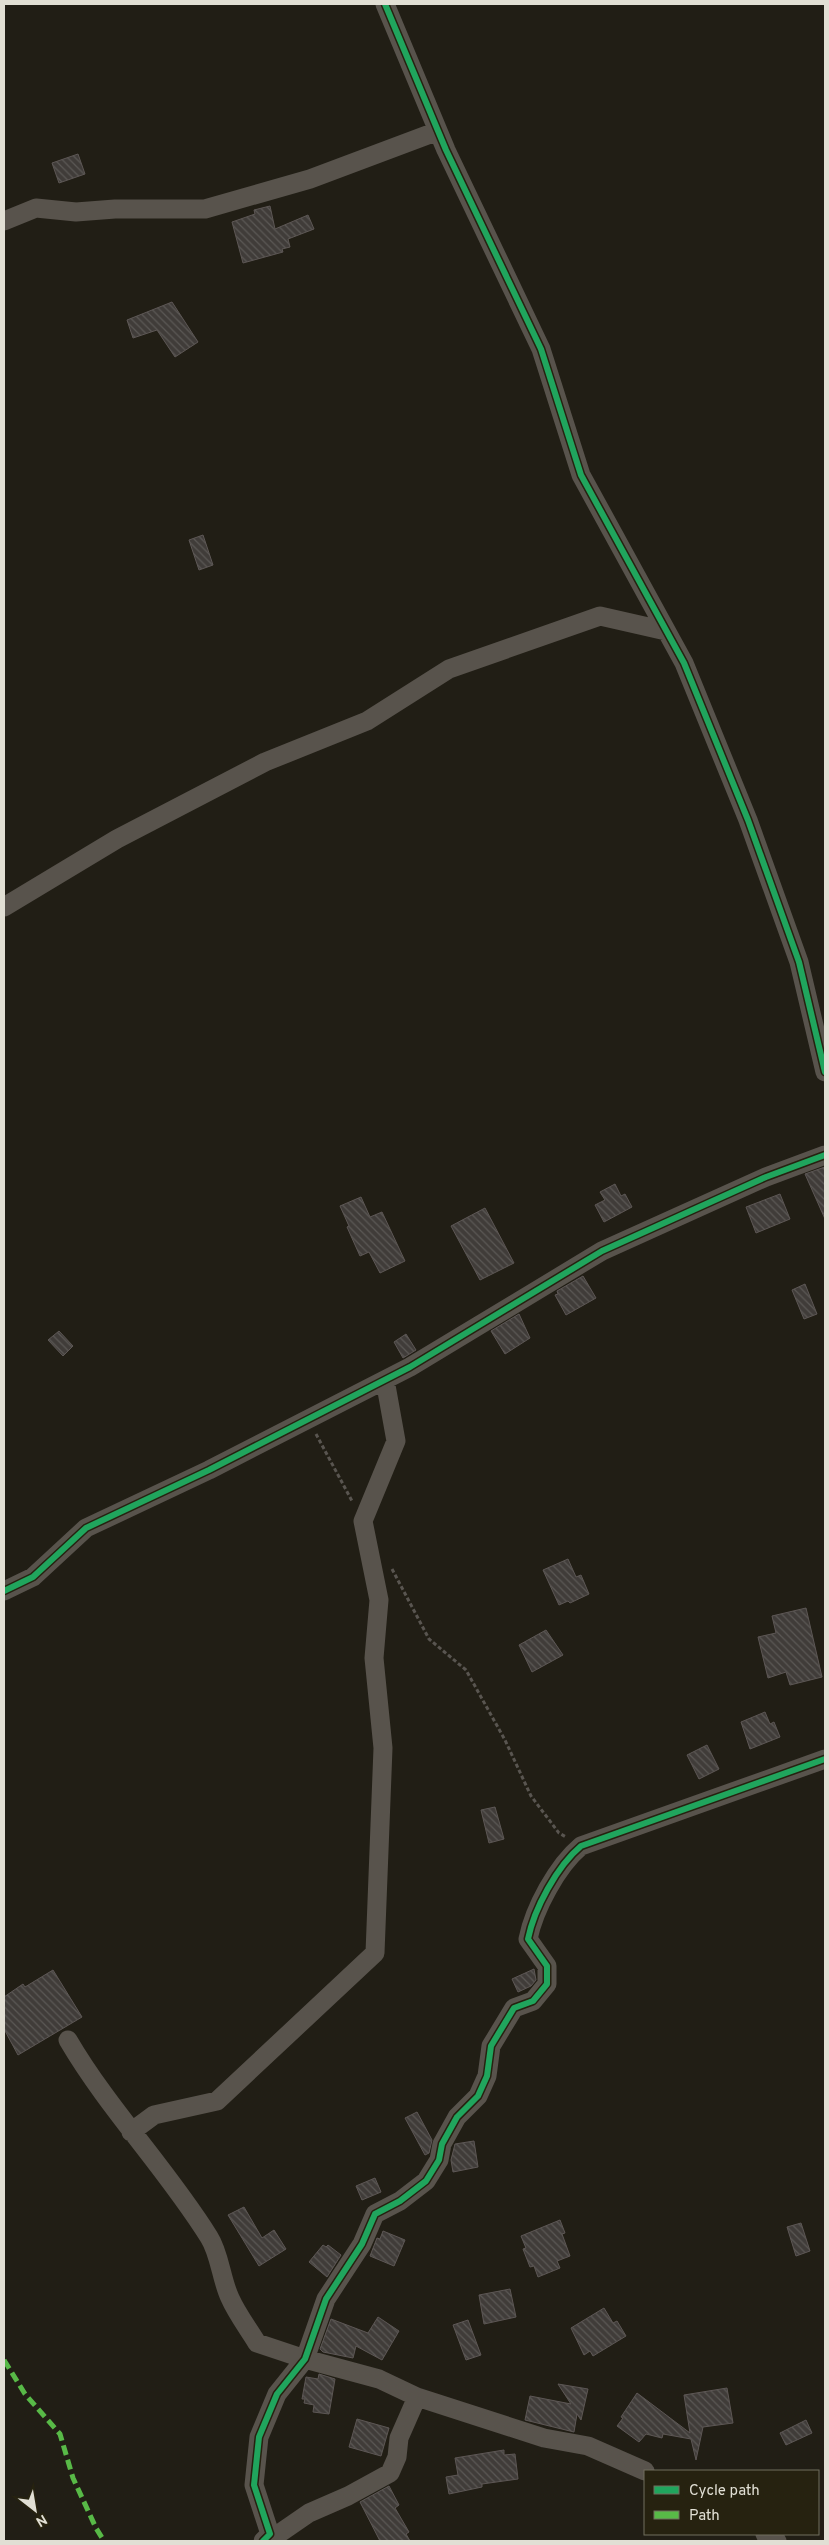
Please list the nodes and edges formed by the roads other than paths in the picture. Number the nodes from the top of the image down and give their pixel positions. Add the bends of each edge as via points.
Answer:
1 (385, 4) edge
2 (438, 131) junction
3 (4, 221) edge
4 (666, 631) junction
5 (4, 907) edge
6 (825, 1072) edge
7 (825, 1155) edge
8 (385, 1380) junction
9 (4, 1591) edge
10 (825, 1759) edge
11 (68, 2040) dead end
12 (130, 2132) junction
13 (305, 2359) junction
14 (417, 2397) junction
15 (644, 2471) edge
16 (267, 2538) edge

1 - 2 street
2 - 3 street via 310,179 205,208 76,212 36,208
2 - 4 street via 540,349 580,475
4 - 5 street via 600,616 449,669 367,721 265,762 117,839
4 - 6 street via 684,663 777,900 799,962
7 - 8 street via 766,1177 602,1251
8 - 9 street via 310,1420 86,1528 33,1577
8 - 12 street via 396,1441 363,1521 379,1600 374,1658 383,1748 375,1952 217,2101 154,2115
10 - 13 street via 581,1846 568,1856 532,1918 528,1939 547,1966 547,1984 533,2001 514,2008 509,2016 491,2046 487,2076 478,2096 457,2117 442,2144 439,2160 426,2181 400,2201 375,2214 362,2244 326,2299
11 - 12 street
12 - 13 street via 166,2172 211,2238 230,2298 257,2343
13 - 14 street via 379,2378
13 - 16 street via 277,2394 259,2438 254,2485
14 - 15 street via 544,2438 588,2446
14 - 16 street via 399,2438 397,2456 390,2473

